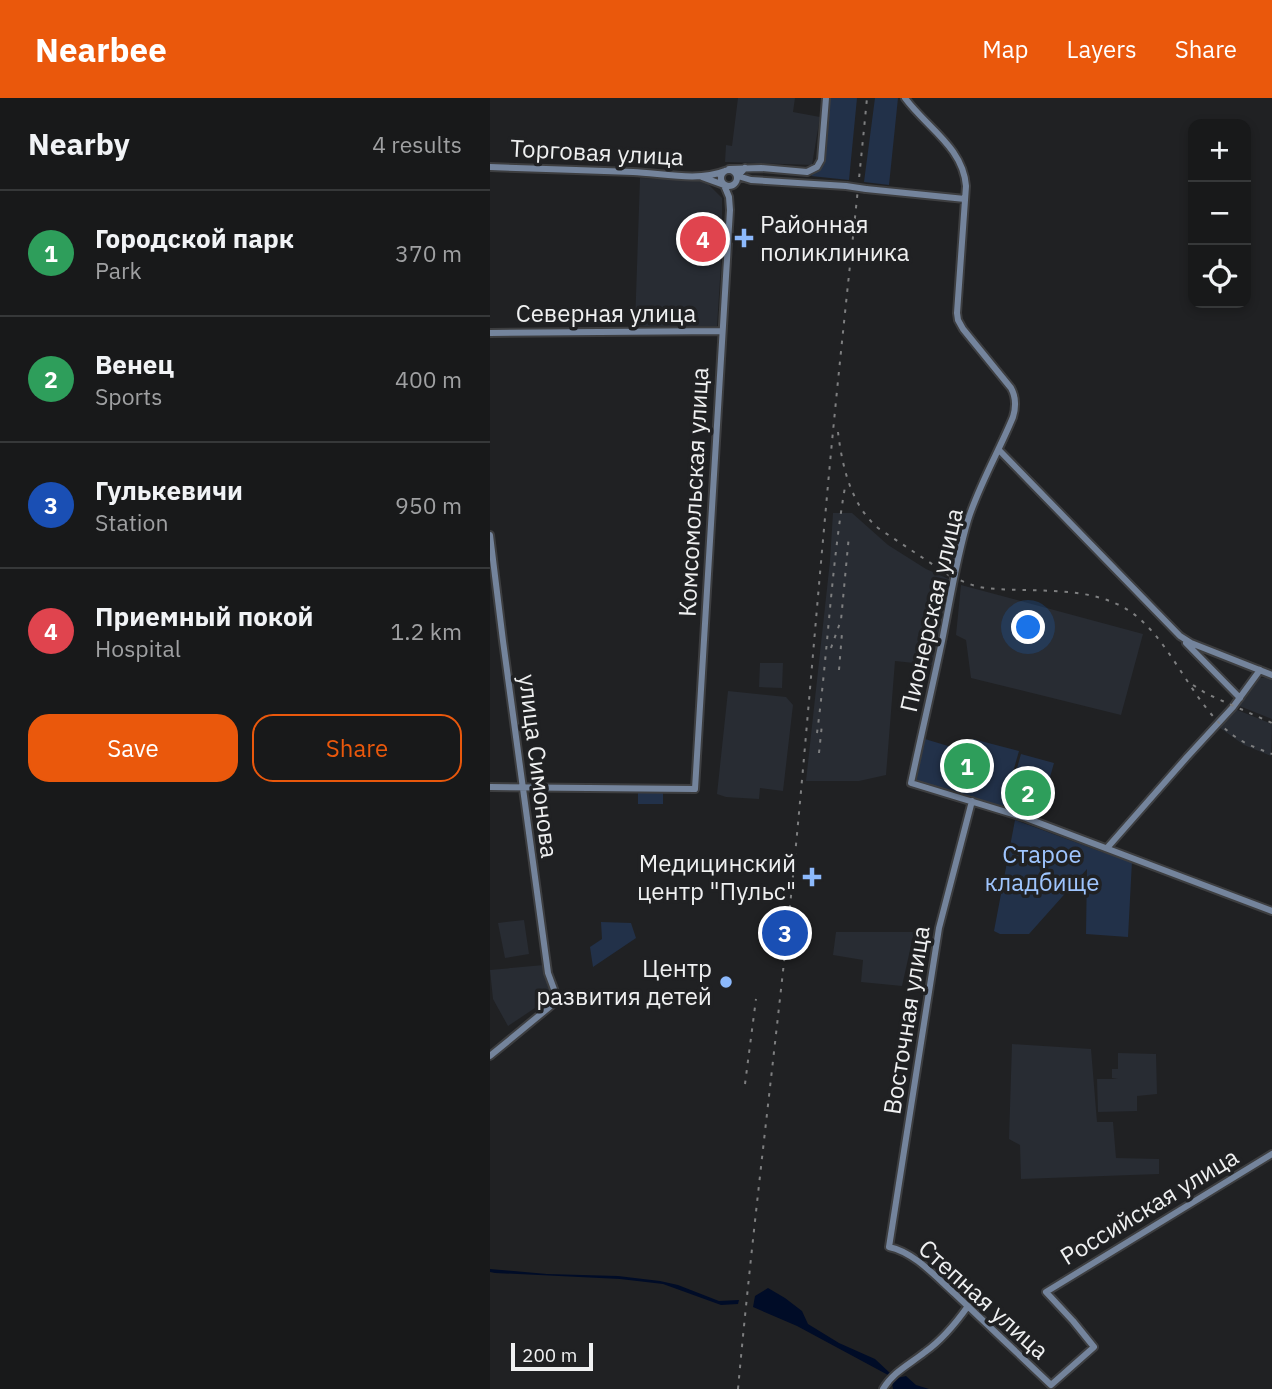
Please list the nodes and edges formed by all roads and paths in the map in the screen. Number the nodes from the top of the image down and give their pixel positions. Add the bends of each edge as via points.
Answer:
1 (826, 98) edge
2 (905, 98) edge
3 (490, 167) edge
4 (746, 168) junction
5 (727, 170) junction
6 (738, 176) junction
7 (702, 177) junction
8 (751, 180) junction
9 (724, 185) junction
10 (734, 185) junction
11 (729, 197) junction
12 (965, 199) junction
13 (722, 331) junction
14 (490, 333) edge
15 (999, 450) junction
16 (490, 535) edge
17 (1180, 636) junction
18 (1260, 670) junction
19 (1272, 675) edge
20 (1240, 698) junction
21 (490, 787) edge
22 (522, 787) junction
23 (972, 801) junction
24 (1107, 848) junction
25 (1272, 911) edge
26 (490, 1056) edge
27 (1272, 1154) edge
28 (889, 1247) joint
29 (968, 1307) junction
30 (1051, 1385) joint
31 (883, 1389) edge

1 - 4 street, Торговая улица via 817,167 807,172
2 - 12 street via 959,160 966,179
3 - 7 street, Торговая улица
4 - 5 street, Торговая улица
4 - 6 street
5 - 6 street
5 - 7 street, Торговая улица
5 - 9 street via 721,180
6 - 8 street
6 - 10 street
7 - 9 street, Торговая улица
8 - 10 street
8 - 12 street, bridge
9 - 10 street
9 - 11 street, Комсомольская улица
10 - 11 street, Комсомольская улица
11 - 13 street, Комсомольская улица
12 - 15 street, Пионерская улица via 958,320 1014,395 1015,410
13 - 14 street, Северная улица
13 - 22 street, Комсомольская улица via 695,789
15 - 17 street
15 - 23 street, Пионерская улица via 961,543 911,783
16 - 22 street, улица Симонова
17 - 18 street
17 - 20 street
18 - 19 street
18 - 20 street
20 - 24 street
21 - 22 street
22 - 26 street, улица Симонова via 548,973 558,1000
23 - 24 street
23 - 28 street, Восточная улица via 939,928
24 - 25 street
27 - 30 street, Российская улица via 1046,1292 1094,1347
28 - 29 street, Степная улица via 912,1258
29 - 30 street, Степная улица
29 - 31 street via 937,1342 892,1376

